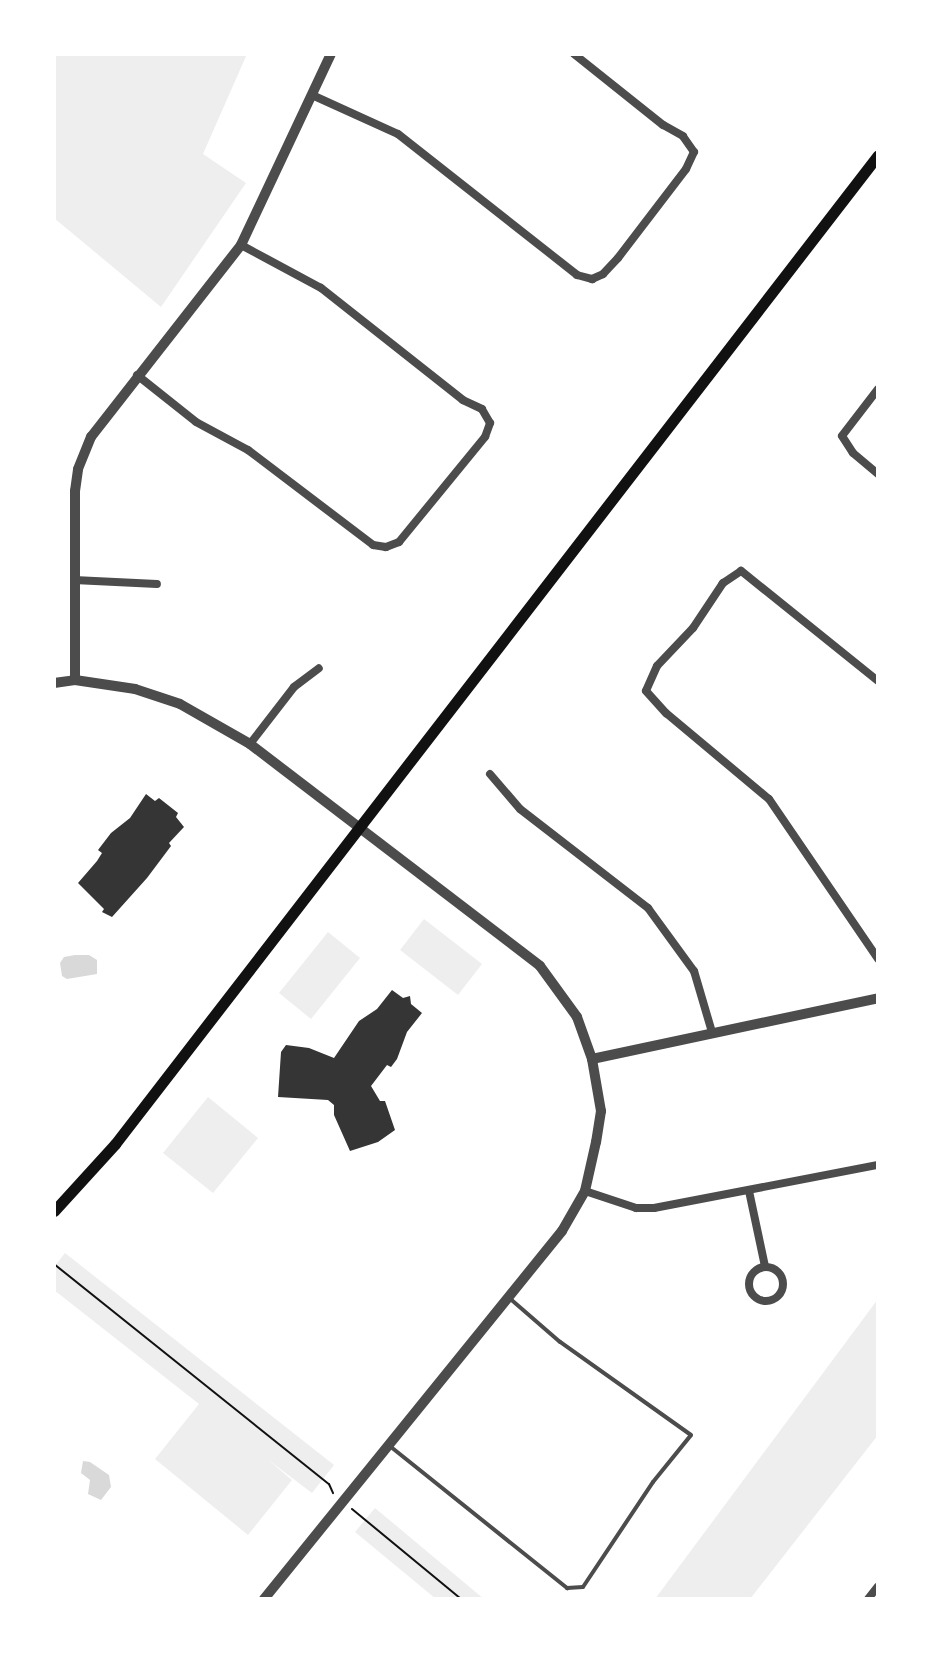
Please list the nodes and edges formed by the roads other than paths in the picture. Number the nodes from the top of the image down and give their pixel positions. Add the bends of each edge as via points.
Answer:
1 (331, 54) edge
2 (574, 54) edge
3 (312, 95) junction
4 (878, 155) edge
5 (241, 245) junction
6 (137, 375) junction
7 (878, 389) edge
8 (878, 474) edge
9 (74, 580) junction
10 (157, 584) dead end
11 (319, 668) dead end
12 (75, 680) junction
13 (878, 681) edge
14 (54, 683) edge
15 (250, 744) junction
16 (490, 774) dead end
17 (360, 828) junction
18 (878, 959) edge
19 (878, 998) edge
20 (712, 1032) junction
21 (592, 1059) junction
22 (878, 1165) edge
23 (585, 1191) junction
24 (749, 1191) junction
25 (54, 1211) edge
26 (765, 1266) junction
27 (508, 1297) junction
28 (389, 1445) junction
29 (878, 1586) edge
30 (264, 1599) edge
31 (868, 1599) edge

1 - 3 street
2 - 3 street via 683,136 694,152 618,258 592,279 577,275 398,134
3 - 5 street
4 - 17 main road
5 - 6 street
5 - 6 street via 321,288 463,400 482,409 490,423 485,437 399,542 373,545 248,450 196,422
6 - 9 street via 95,430 78,469
7 - 8 street via 842,436
9 - 10 street
9 - 12 street
11 - 15 street via 294,687
12 - 14 street
12 - 15 street via 135,689 180,704
13 - 18 street via 741,571 723,583 693,628 657,666 646,691 769,799
15 - 17 street
16 - 20 street via 520,809 648,908 694,971
17 - 21 street via 540,966 577,1017
17 - 25 main road via 115,1144
19 - 20 street
20 - 21 street
21 - 23 street via 601,1111
22 - 24 street
23 - 24 street via 646,1209
23 - 27 street via 562,1231
24 - 26 street
26 - 26 street via 753,1272 748,1285 754,1297 767,1301 779,1295 784,1283 777,1270
27 - 28 street
27 - 28 lane via 560,1342 691,1435 583,1587 567,1588
28 - 30 street
29 - 31 street

